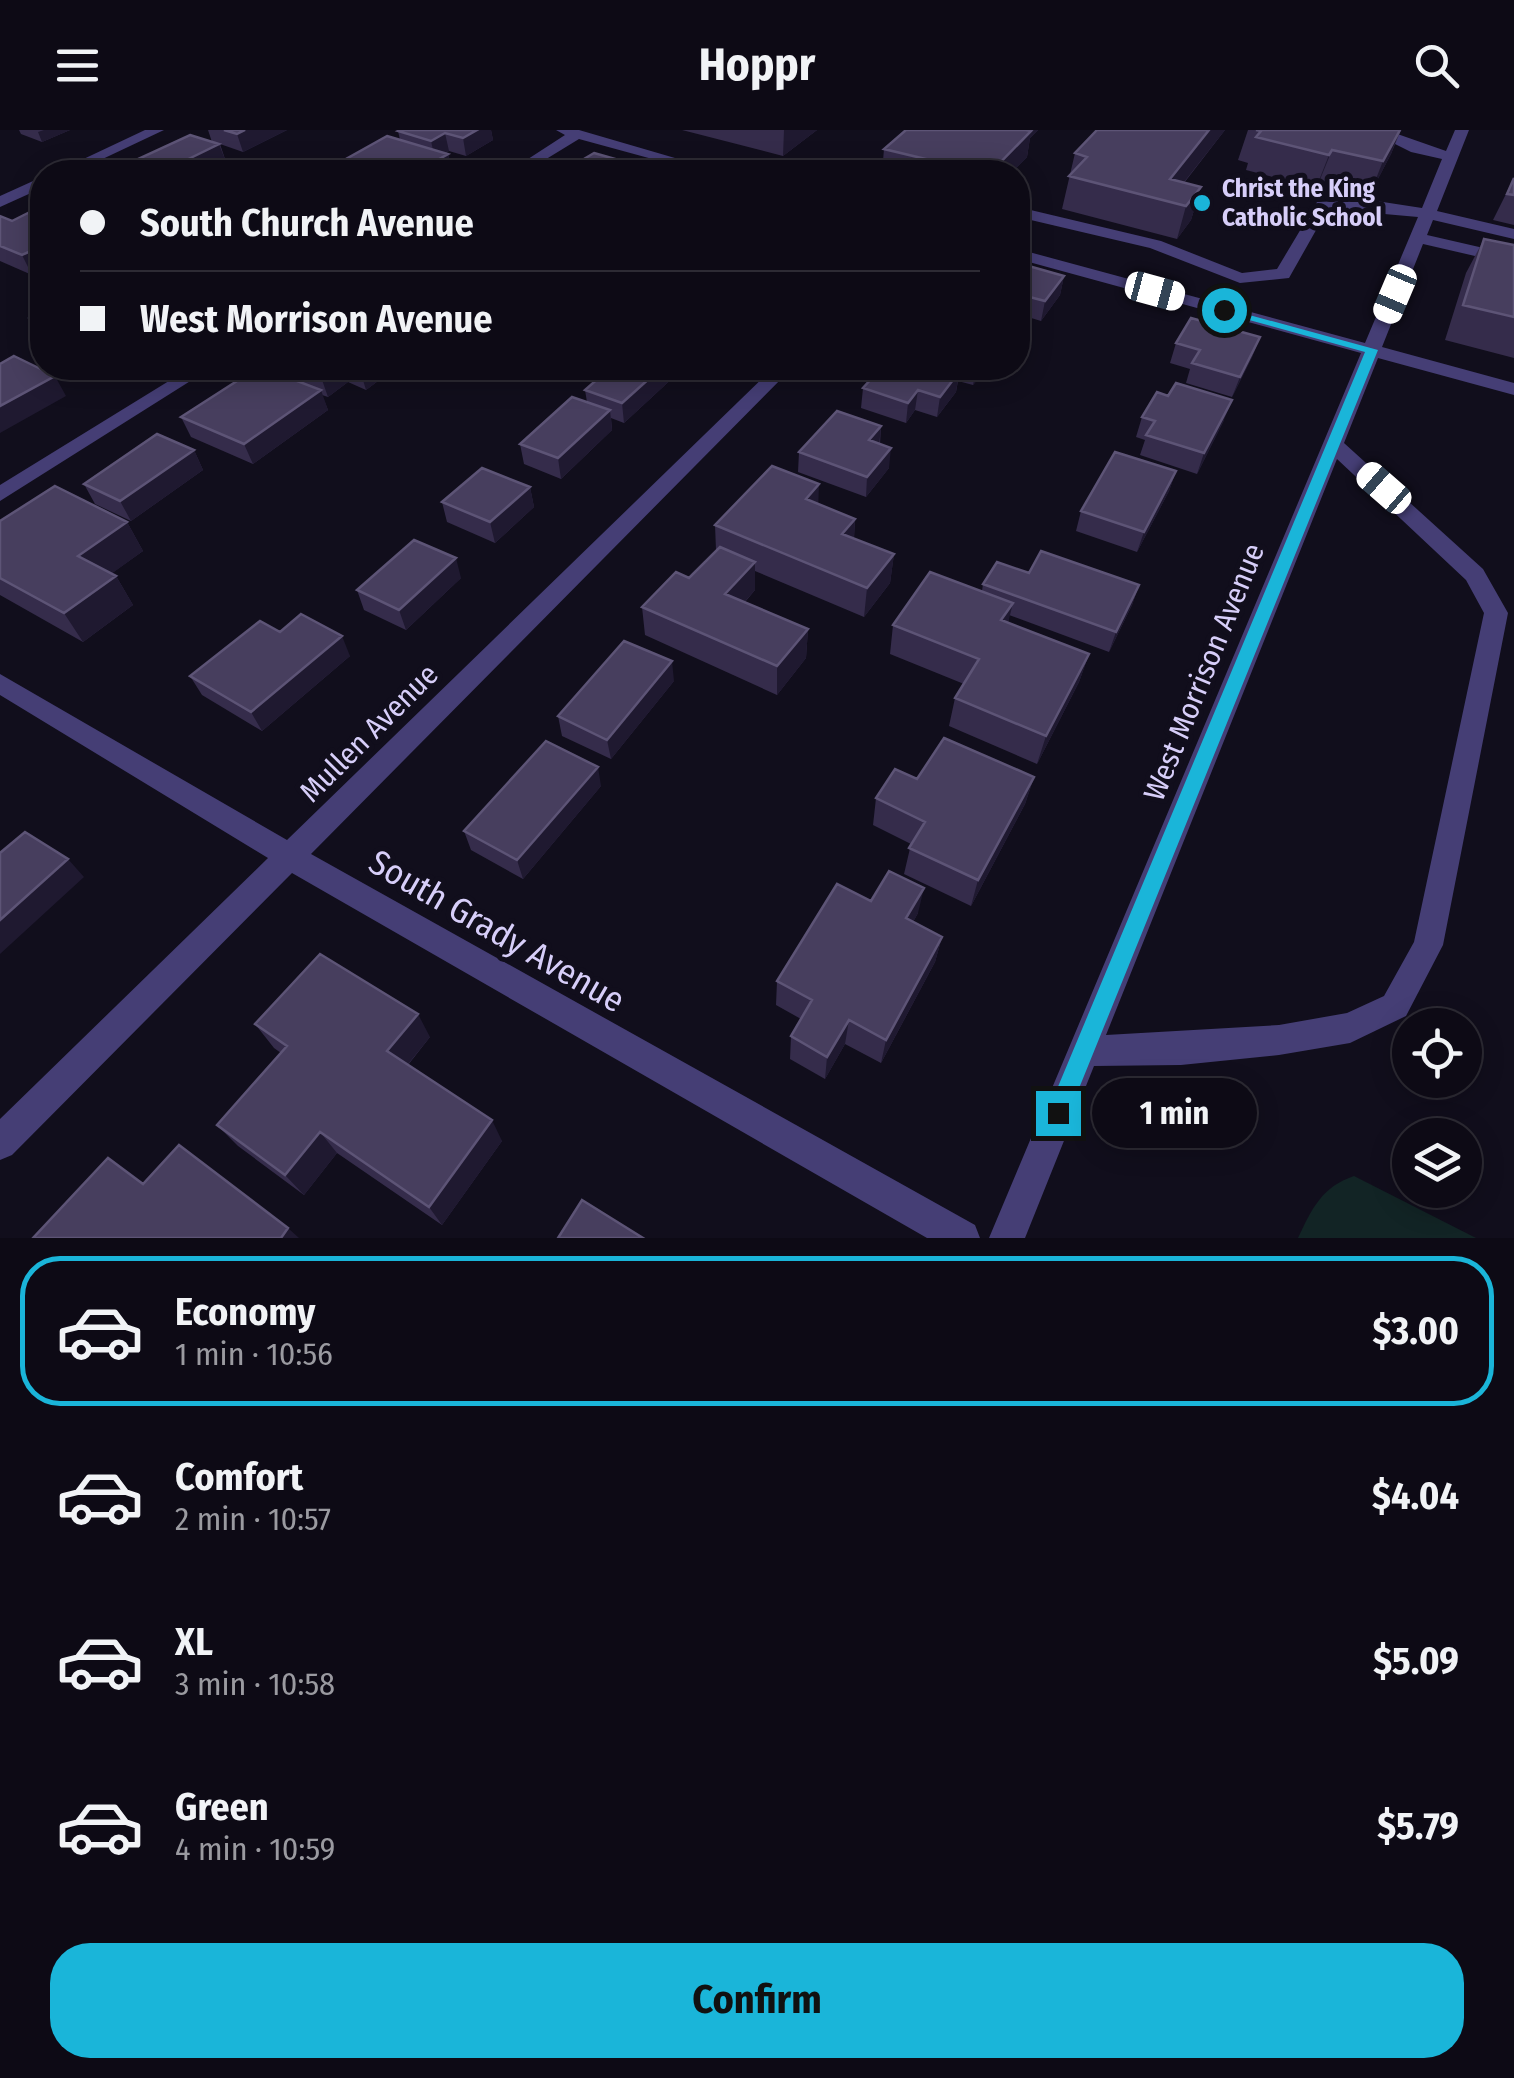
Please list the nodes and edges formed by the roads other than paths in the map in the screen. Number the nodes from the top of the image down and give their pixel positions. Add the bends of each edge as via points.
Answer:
1 (158, 130) edge
2 (1374, 130) edge
3 (1462, 130) edge
4 (570, 132) edge
5 (1451, 158) junction
6 (91, 160) edge
7 (532, 160) edge
8 (672, 160) edge
9 (30, 188) edge
10 (0, 202) edge
11 (1030, 215) edge
12 (1427, 215) junction
13 (1514, 234) edge
14 (1418, 238) junction
15 (1030, 257) edge
16 (1514, 260) edge
17 (1372, 350) junction
18 (183, 380) edge
19 (771, 380) edge
20 (1514, 389) edge
21 (1333, 444) junction
22 (0, 494) edge
23 (0, 682) edge
24 (290, 856) junction
25 (1084, 1050) junction
26 (0, 1143) edge
27 (962, 1238) edge
28 (1007, 1238) edge

1 - 6 street
2 - 5 street
3 - 5 street, West Morrison Avenue
4 - 7 street
4 - 8 street
5 - 12 street, West Morrison Avenue
9 - 10 street
11 - 12 street via 1155,244 1240,278 1283,274 1323,205
12 - 13 street
12 - 14 street, West Morrison Avenue
14 - 16 street
14 - 17 street, West Morrison Avenue
15 - 17 street
17 - 20 street
17 - 21 street, West Morrison Avenue
18 - 22 street
19 - 24 street, Mullen Avenue
21 - 25 street, West Morrison Avenue
21 - 25 street via 1475,575 1496,613 1428,945 1395,1006 1350,1028 1181,1049
23 - 24 street, South Grady Avenue
24 - 26 street, Mullen Avenue
24 - 27 street, South Grady Avenue
25 - 28 street, West Morrison Avenue

